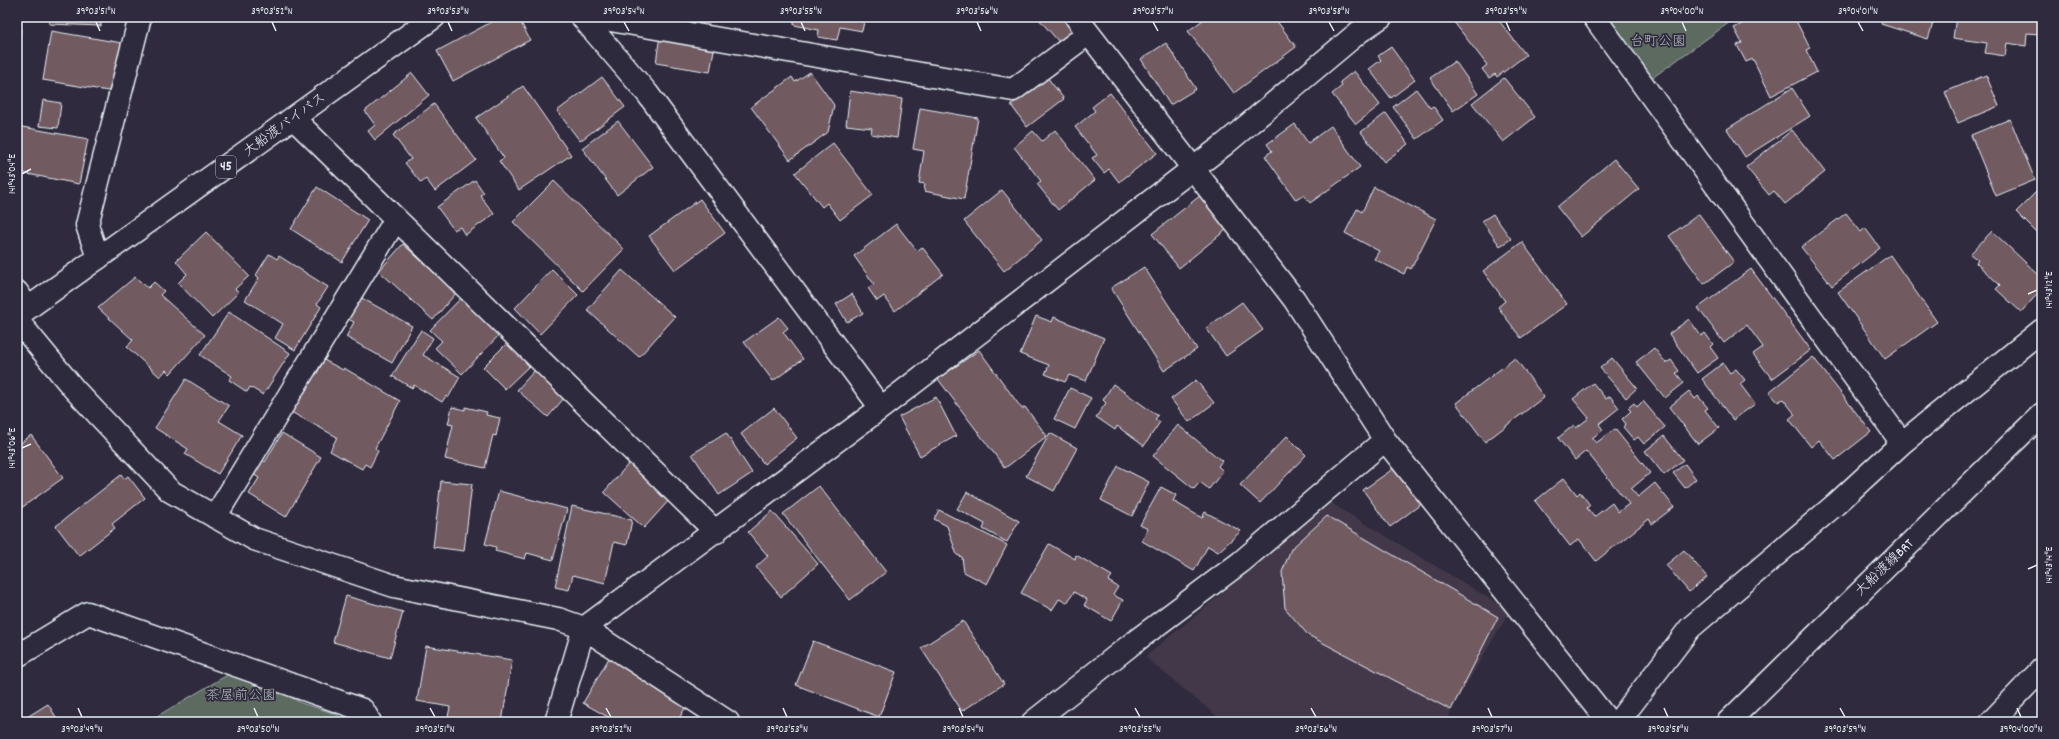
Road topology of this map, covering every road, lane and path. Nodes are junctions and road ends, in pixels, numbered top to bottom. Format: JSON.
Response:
{"nodes":[{"id":1,"x":140,"y":17,"type":"edge"},
{"id":2,"x":434,"y":17,"type":"edge"},
{"id":3,"x":582,"y":17,"type":"edge"},
{"id":4,"x":594,"y":17,"type":"edge"},
{"id":5,"x":1381,"y":17,"type":"edge"},
{"id":6,"x":1594,"y":17,"type":"edge"},
{"id":7,"x":1082,"y":26,"type":"edge"},
{"id":8,"x":294,"y":119,"type":"junction"},
{"id":9,"x":1192,"y":170,"type":"junction"},
{"id":10,"x":396,"y":219,"type":"junction"},
{"id":11,"x":98,"y":258,"type":"junction"},
{"id":12,"x":20,"y":309,"type":"edge"},
{"id":13,"x":2042,"y":330,"type":"edge"},
{"id":14,"x":881,"y":408,"type":"junction"},
{"id":15,"x":2042,"y":414,"type":"edge"},
{"id":16,"x":1385,"y":440,"type":"junction"},
{"id":17,"x":1902,"y":443,"type":"junction"},
{"id":18,"x":215,"y":517,"type":"junction"},
{"id":19,"x":716,"y":532,"type":"junction"},
{"id":20,"x":584,"y":628,"type":"junction"},
{"id":21,"x":17,"y":656,"type":"edge"},
{"id":22,"x":2042,"y":669,"type":"edge"},
{"id":23,"x":370,"y":722,"type":"edge"},
{"id":24,"x":556,"y":722,"type":"edge"},
{"id":25,"x":728,"y":722,"type":"edge"},
{"id":26,"x":1033,"y":722,"type":"edge"},
{"id":27,"x":1609,"y":722,"type":"edge"},
{"id":28,"x":1618,"y":722,"type":"edge"},
{"id":29,"x":1728,"y":722,"type":"edge"},
{"id":30,"x":1991,"y":722,"type":"edge"}],
"edges":[{"from":1,"to":11,"type":"main road"},
{"from":2,"to":8,"type":"main road","name":"大船渡バイパス","number":"45"},
{"from":3,"to":14,"type":"main road"},
{"from":4,"to":7,"type":"main road"},
{"from":5,"to":9,"type":"main road"},
{"from":6,"to":17,"type":"main road"},
{"from":7,"to":9,"type":"main road"},
{"from":8,"to":10,"type":"main road"},
{"from":8,"to":11,"type":"main road","name":"大船渡バイパス","number":"45"},
{"from":9,"to":14,"type":"main road"},
{"from":9,"to":16,"type":"main road"},
{"from":10,"to":18,"type":"main road"},
{"from":10,"to":19,"type":"main road"},
{"from":11,"to":12,"type":"main road","name":"大船渡バイパス","number":"45"},
{"from":12,"to":18,"type":"main road"},
{"from":13,"to":17,"type":"main road"},
{"from":14,"to":19,"type":"main road"},
{"from":15,"to":29,"type":"main road","name":"大船渡線BRT"},
{"from":16,"to":26,"type":"main road"},
{"from":16,"to":27,"type":"main road"},
{"from":17,"to":28,"type":"main road"},
{"from":18,"to":20,"type":"main road"},
{"from":19,"to":20,"type":"main road"},
{"from":20,"to":24,"type":"main road"},
{"from":20,"to":25,"type":"main road"},
{"from":21,"to":23,"type":"main road"},
{"from":22,"to":30,"type":"main road"}]}
